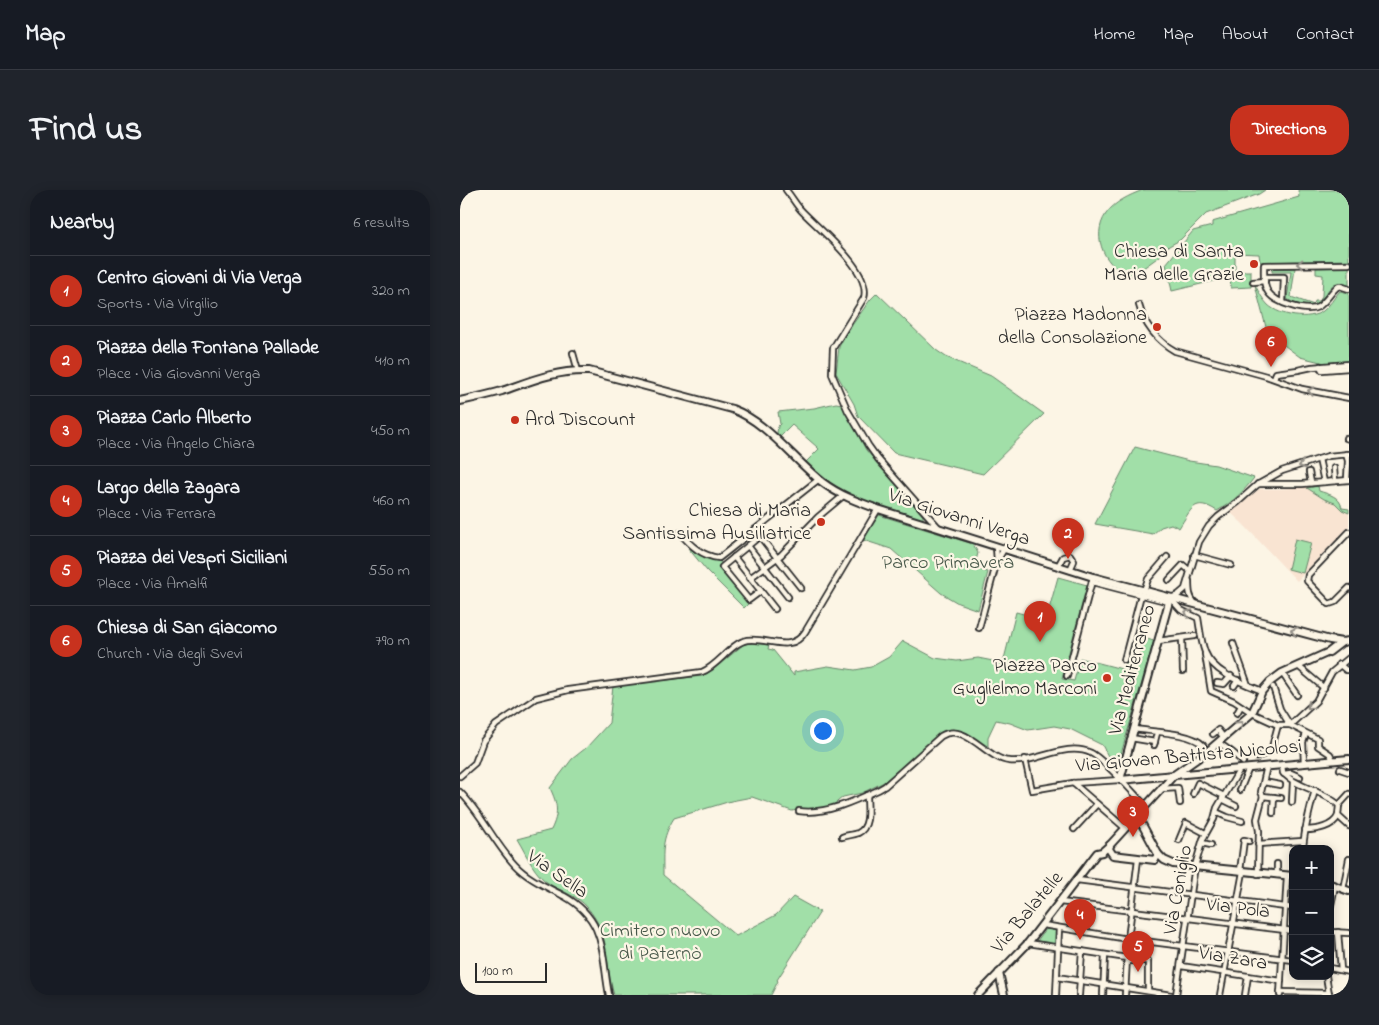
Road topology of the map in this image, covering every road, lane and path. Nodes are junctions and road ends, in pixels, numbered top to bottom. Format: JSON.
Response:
{"nodes":[{"id":1,"x":786,"y":190,"type":"edge"},
{"id":2,"x":1349,"y":264,"type":"edge"},
{"id":3,"x":1264,"y":279,"type":"junction"},
{"id":4,"x":1254,"y":282,"type":"dead end"},
{"id":5,"x":1349,"y":288,"type":"edge"},
{"id":6,"x":1283,"y":302,"type":"junction"},
{"id":7,"x":1139,"y":305,"type":"dead end"},
{"id":8,"x":574,"y":353,"type":"dead end"},
{"id":9,"x":1349,"y":364,"type":"edge"},
{"id":10,"x":1320,"y":366,"type":"junction"},
{"id":11,"x":1349,"y":368,"type":"edge"},
{"id":12,"x":578,"y":371,"type":"junction"},
{"id":13,"x":1274,"y":378,"type":"junction"},
{"id":14,"x":1349,"y":398,"type":"edge"},
{"id":15,"x":460,"y":400,"type":"edge"},
{"id":16,"x":1348,"y":454,"type":"edge"},
{"id":17,"x":1320,"y":459,"type":"junction"},
{"id":18,"x":1334,"y":468,"type":"dead end"},
{"id":19,"x":1309,"y":472,"type":"dead end"},
{"id":20,"x":1276,"y":474,"type":"junction"},
{"id":21,"x":819,"y":479,"type":"junction"},
{"id":22,"x":1348,"y":480,"type":"edge"},
{"id":23,"x":1335,"y":481,"type":"junction"},
{"id":24,"x":1324,"y":482,"type":"junction"},
{"id":25,"x":1311,"y":483,"type":"junction"},
{"id":26,"x":1257,"y":484,"type":"junction"},
{"id":27,"x":1277,"y":484,"type":"junction"},
{"id":28,"x":843,"y":496,"type":"junction"},
{"id":29,"x":878,"y":509,"type":"junction"},
{"id":30,"x":940,"y":529,"type":"junction"},
{"id":31,"x":755,"y":530,"type":"junction"},
{"id":32,"x":1349,"y":532,"type":"edge"},
{"id":33,"x":680,"y":533,"type":"dead end"},
{"id":34,"x":760,"y":536,"type":"junction"},
{"id":35,"x":748,"y":546,"type":"junction"},
{"id":36,"x":996,"y":546,"type":"junction"},
{"id":37,"x":1004,"y":549,"type":"junction"},
{"id":38,"x":1194,"y":555,"type":"junction"},
{"id":39,"x":734,"y":557,"type":"junction"},
{"id":40,"x":1167,"y":557,"type":"dead end"},
{"id":41,"x":777,"y":558,"type":"junction"},
{"id":42,"x":997,"y":561,"type":"junction"},
{"id":43,"x":1231,"y":565,"type":"dead end"},
{"id":44,"x":1058,"y":566,"type":"junction"},
{"id":45,"x":764,"y":567,"type":"junction"},
{"id":46,"x":1070,"y":570,"type":"junction"},
{"id":47,"x":1190,"y":571,"type":"junction"},
{"id":48,"x":750,"y":578,"type":"junction"},
{"id":49,"x":1189,"y":578,"type":"junction"},
{"id":50,"x":1093,"y":580,"type":"junction"},
{"id":51,"x":1169,"y":580,"type":"dead end"},
{"id":52,"x":801,"y":588,"type":"dead end"},
{"id":53,"x":1349,"y":588,"type":"edge"},
{"id":54,"x":761,"y":591,"type":"junction"},
{"id":55,"x":1143,"y":593,"type":"junction"},
{"id":56,"x":788,"y":597,"type":"dead end"},
{"id":57,"x":1169,"y":600,"type":"junction"},
{"id":58,"x":1198,"y":605,"type":"junction"},
{"id":59,"x":775,"y":609,"type":"dead end"},
{"id":60,"x":980,"y":628,"type":"dead end"},
{"id":61,"x":1195,"y":636,"type":"dead end"},
{"id":62,"x":1182,"y":638,"type":"junction"},
{"id":63,"x":1330,"y":640,"type":"junction"},
{"id":64,"x":1158,"y":641,"type":"junction"},
{"id":65,"x":1342,"y":642,"type":"junction"},
{"id":66,"x":1349,"y":642,"type":"edge"},
{"id":67,"x":1233,"y":643,"type":"dead end"},
{"id":68,"x":1332,"y":650,"type":"junction"},
{"id":69,"x":1204,"y":652,"type":"junction"},
{"id":70,"x":1349,"y":658,"type":"edge"},
{"id":71,"x":1124,"y":660,"type":"dead end"},
{"id":72,"x":1339,"y":664,"type":"junction"},
{"id":73,"x":1298,"y":666,"type":"junction"},
{"id":74,"x":1218,"y":668,"type":"junction"},
{"id":75,"x":1349,"y":670,"type":"edge"},
{"id":76,"x":1183,"y":671,"type":"dead end"},
{"id":77,"x":1214,"y":673,"type":"dead end"},
{"id":78,"x":1282,"y":674,"type":"junction"},
{"id":79,"x":1067,"y":676,"type":"dead end"},
{"id":80,"x":1231,"y":676,"type":"junction"},
{"id":81,"x":1238,"y":680,"type":"junction"},
{"id":82,"x":1217,"y":683,"type":"dead end"},
{"id":83,"x":1248,"y":685,"type":"junction"},
{"id":84,"x":1234,"y":686,"type":"dead end"},
{"id":85,"x":1273,"y":687,"type":"dead end"},
{"id":86,"x":1324,"y":688,"type":"junction"},
{"id":87,"x":1262,"y":690,"type":"junction"},
{"id":88,"x":1297,"y":695,"type":"dead end"},
{"id":89,"x":1241,"y":706,"type":"junction"},
{"id":90,"x":1237,"y":713,"type":"dead end"},
{"id":91,"x":1252,"y":713,"type":"junction"},
{"id":92,"x":1278,"y":725,"type":"junction"},
{"id":93,"x":1290,"y":725,"type":"junction"},
{"id":94,"x":1134,"y":729,"type":"junction"},
{"id":95,"x":1157,"y":733,"type":"junction"},
{"id":96,"x":1213,"y":734,"type":"dead end"},
{"id":97,"x":1306,"y":734,"type":"junction"},
{"id":98,"x":1131,"y":738,"type":"junction"},
{"id":99,"x":1221,"y":740,"type":"junction"},
{"id":100,"x":1203,"y":746,"type":"dead end"},
{"id":101,"x":1257,"y":757,"type":"dead end"},
{"id":102,"x":1349,"y":758,"type":"edge"},
{"id":103,"x":1024,"y":759,"type":"junction"},
{"id":104,"x":1333,"y":760,"type":"junction"},
{"id":105,"x":1304,"y":763,"type":"junction"},
{"id":106,"x":1282,"y":765,"type":"junction"},
{"id":107,"x":1242,"y":766,"type":"junction"},
{"id":108,"x":1267,"y":766,"type":"junction"},
{"id":109,"x":1248,"y":768,"type":"junction"},
{"id":110,"x":1340,"y":769,"type":"dead end"},
{"id":111,"x":1349,"y":772,"type":"edge"},
{"id":112,"x":1284,"y":774,"type":"junction"},
{"id":113,"x":1174,"y":775,"type":"junction"},
{"id":114,"x":460,"y":776,"type":"edge"},
{"id":115,"x":1300,"y":777,"type":"dead end"},
{"id":116,"x":1120,"y":780,"type":"junction"},
{"id":117,"x":1264,"y":782,"type":"junction"},
{"id":118,"x":1294,"y":782,"type":"junction"},
{"id":119,"x":1073,"y":784,"type":"junction"},
{"id":120,"x":1280,"y":786,"type":"dead end"},
{"id":121,"x":1161,"y":789,"type":"junction"},
{"id":122,"x":1240,"y":790,"type":"dead end"},
{"id":123,"x":1316,"y":790,"type":"junction"},
{"id":124,"x":460,"y":792,"type":"edge"},
{"id":125,"x":1193,"y":794,"type":"dead end"},
{"id":126,"x":1349,"y":794,"type":"edge"},
{"id":127,"x":867,"y":795,"type":"junction"},
{"id":128,"x":1263,"y":796,"type":"junction"},
{"id":129,"x":1223,"y":797,"type":"junction"},
{"id":130,"x":1274,"y":797,"type":"junction"},
{"id":131,"x":1281,"y":798,"type":"dead end"},
{"id":132,"x":1292,"y":802,"type":"dead end"},
{"id":133,"x":1180,"y":803,"type":"dead end"},
{"id":134,"x":1097,"y":804,"type":"junction"},
{"id":135,"x":1339,"y":805,"type":"junction"},
{"id":136,"x":1236,"y":806,"type":"dead end"},
{"id":137,"x":800,"y":811,"type":"dead end"},
{"id":138,"x":1142,"y":811,"type":"junction"},
{"id":139,"x":1216,"y":812,"type":"junction"},
{"id":140,"x":1273,"y":812,"type":"dead end"},
{"id":141,"x":1338,"y":816,"type":"junction"},
{"id":142,"x":1242,"y":821,"type":"dead end"},
{"id":143,"x":1349,"y":826,"type":"edge"},
{"id":144,"x":1124,"y":827,"type":"junction"},
{"id":145,"x":1074,"y":829,"type":"dead end"},
{"id":146,"x":1305,"y":830,"type":"junction"},
{"id":147,"x":1205,"y":833,"type":"junction"},
{"id":148,"x":842,"y":837,"type":"dead end"},
{"id":149,"x":1179,"y":840,"type":"dead end"},
{"id":150,"x":1249,"y":841,"type":"dead end"},
{"id":151,"x":1303,"y":841,"type":"junction"},
{"id":152,"x":1202,"y":843,"type":"junction"},
{"id":153,"x":1258,"y":844,"type":"junction"},
{"id":154,"x":1110,"y":845,"type":"junction"},
{"id":155,"x":1211,"y":845,"type":"dead end"},
{"id":156,"x":1303,"y":845,"type":"edge"},
{"id":157,"x":1102,"y":852,"type":"junction"},
{"id":158,"x":1158,"y":854,"type":"junction"},
{"id":159,"x":1113,"y":855,"type":"junction"},
{"id":160,"x":1349,"y":859,"type":"edge"},
{"id":161,"x":1138,"y":860,"type":"junction"},
{"id":162,"x":1277,"y":864,"type":"dead end"},
{"id":163,"x":1195,"y":866,"type":"junction"},
{"id":164,"x":1242,"y":872,"type":"junction"},
{"id":165,"x":1258,"y":874,"type":"junction"},
{"id":166,"x":1289,"y":874,"type":"edge"},
{"id":167,"x":1277,"y":875,"type":"junction"},
{"id":168,"x":1077,"y":880,"type":"junction"},
{"id":169,"x":1289,"y":881,"type":"edge"},
{"id":170,"x":1334,"y":885,"type":"edge"},
{"id":171,"x":1135,"y":887,"type":"junction"},
{"id":172,"x":1346,"y":890,"type":"edge"},
{"id":173,"x":1191,"y":895,"type":"junction"},
{"id":174,"x":1238,"y":900,"type":"junction"},
{"id":175,"x":1060,"y":902,"type":"junction"},
{"id":176,"x":1285,"y":907,"type":"junction"},
{"id":177,"x":1289,"y":908,"type":"edge"},
{"id":178,"x":1132,"y":911,"type":"junction"},
{"id":179,"x":1188,"y":918,"type":"junction"},
{"id":180,"x":1233,"y":923,"type":"junction"},
{"id":181,"x":1043,"y":925,"type":"junction"},
{"id":182,"x":1060,"y":928,"type":"junction"},
{"id":183,"x":1284,"y":930,"type":"junction"},
{"id":184,"x":1289,"y":931,"type":"edge"},
{"id":185,"x":1334,"y":932,"type":"edge"},
{"id":186,"x":1338,"y":932,"type":"junction"},
{"id":187,"x":1349,"y":933,"type":"edge"},
{"id":188,"x":1129,"y":938,"type":"junction"},
{"id":189,"x":1028,"y":943,"type":"junction"},
{"id":190,"x":1184,"y":946,"type":"junction"},
{"id":191,"x":1058,"y":949,"type":"junction"},
{"id":192,"x":1228,"y":952,"type":"junction"},
{"id":193,"x":1082,"y":953,"type":"junction"},
{"id":194,"x":1105,"y":956,"type":"junction"},
{"id":195,"x":1282,"y":959,"type":"junction"},
{"id":196,"x":1127,"y":960,"type":"junction"},
{"id":197,"x":1289,"y":960,"type":"edge"},
{"id":198,"x":1181,"y":966,"type":"junction"},
{"id":199,"x":1334,"y":969,"type":"edge"},
{"id":200,"x":1341,"y":970,"type":"junction"},
{"id":201,"x":1223,"y":972,"type":"junction"},
{"id":202,"x":1349,"y":972,"type":"edge"},
{"id":203,"x":999,"y":973,"type":"junction"},
{"id":204,"x":1248,"y":976,"type":"junction"},
{"id":205,"x":1057,"y":977,"type":"junction"},
{"id":206,"x":1327,"y":980,"type":"edge"},
{"id":207,"x":1080,"y":981,"type":"junction"},
{"id":208,"x":1281,"y":981,"type":"junction"},
{"id":209,"x":1104,"y":984,"type":"junction"},
{"id":210,"x":1125,"y":988,"type":"junction"},
{"id":211,"x":1148,"y":991,"type":"junction"},
{"id":212,"x":1280,"y":993,"type":"edge"},
{"id":213,"x":1329,"y":994,"type":"edge"},
{"id":214,"x":609,"y":995,"type":"edge"},
{"id":215,"x":978,"y":995,"type":"edge"},
{"id":216,"x":1004,"y":995,"type":"edge"},
{"id":217,"x":1056,"y":995,"type":"edge"},
{"id":218,"x":1079,"y":995,"type":"edge"},
{"id":219,"x":1103,"y":995,"type":"edge"},
{"id":220,"x":1125,"y":995,"type":"edge"},
{"id":221,"x":1171,"y":995,"type":"edge"},
{"id":222,"x":1176,"y":995,"type":"edge"},
{"id":223,"x":1220,"y":995,"type":"edge"},
{"id":224,"x":1245,"y":995,"type":"edge"}],
"edges":[{"from":1,"to":30,"type":"street"},
{"from":2,"to":3,"type":"street","one_way":true},
{"from":3,"to":4,"type":"street"},
{"from":3,"to":6,"type":"street"},
{"from":3,"to":6,"type":"street"},
{"from":5,"to":6,"type":"street"},
{"from":7,"to":13,"type":"street"},
{"from":8,"to":12,"type":"street"},
{"from":9,"to":10,"type":"street"},
{"from":10,"to":11,"type":"street"},
{"from":10,"to":13,"type":"street"},
{"from":12,"to":15,"type":"street","name":"Via Giovanni Verga"},
{"from":12,"to":21,"type":"street","name":"Via Giovanni Verga"},
{"from":14,"to":13,"type":"street","one_way":true},
{"from":16,"to":17,"type":"street"},
{"from":16,"to":22,"type":"street"},
{"from":17,"to":20,"type":"street","one_way":true},
{"from":17,"to":24,"type":"street"},
{"from":18,"to":23,"type":"street"},
{"from":19,"to":25,"type":"street"},
{"from":20,"to":26,"type":"street"},
{"from":20,"to":27,"type":"street"},
{"from":21,"to":28,"type":"street","name":"Via Giovanni Verga"},
{"from":21,"to":31,"type":"street"},
{"from":22,"to":23,"type":"street"},
{"from":23,"to":24,"type":"street"},
{"from":24,"to":25,"type":"street"},
{"from":25,"to":27,"type":"street"},
{"from":26,"to":27,"type":"street"},
{"from":26,"to":38,"type":"street"},
{"from":28,"to":29,"type":"street","name":"Via Giovanni Verga"},
{"from":28,"to":41,"type":"street"},
{"from":29,"to":30,"type":"street","name":"Via Giovanni Verga"},
{"from":29,"to":114,"type":"street"},
{"from":30,"to":36,"type":"street","name":"Via Giovanni Verga"},
{"from":31,"to":33,"type":"street"},
{"from":31,"to":34,"type":"street"},
{"from":32,"to":53,"type":"street"},
{"from":34,"to":35,"type":"street"},
{"from":34,"to":41,"type":"street"},
{"from":35,"to":39,"type":"street"},
{"from":35,"to":45,"type":"street"},
{"from":36,"to":37,"type":"street","name":"Via Giovanni Verga"},
{"from":36,"to":42,"type":"street"},
{"from":37,"to":42,"type":"street"},
{"from":37,"to":44,"type":"street","name":"Via Giovanni Verga"},
{"from":38,"to":43,"type":"street"},
{"from":38,"to":47,"type":"street"},
{"from":39,"to":48,"type":"street"},
{"from":39,"to":54,"type":"street"},
{"from":40,"to":55,"type":"street"},
{"from":41,"to":45,"type":"street"},
{"from":41,"to":52,"type":"street"},
{"from":42,"to":60,"type":"street"},
{"from":44,"to":46,"type":"street","name":"Via Giovanni Verga"},
{"from":44,"to":46,"type":"street"},
{"from":45,"to":48,"type":"street"},
{"from":45,"to":56,"type":"street"},
{"from":46,"to":50,"type":"street","name":"Via Giovanni Verga"},
{"from":47,"to":49,"type":"street"},
{"from":47,"to":51,"type":"street"},
{"from":48,"to":54,"type":"street"},
{"from":49,"to":57,"type":"street"},
{"from":49,"to":58,"type":"street"},
{"from":50,"to":55,"type":"street","name":"Via Giovanni Verga"},
{"from":50,"to":79,"type":"street"},
{"from":54,"to":59,"type":"street"},
{"from":55,"to":57,"type":"street","name":"Via Giovanni Verga"},
{"from":55,"to":71,"type":"street"},
{"from":57,"to":58,"type":"street","name":"Via Giovanni Verga"},
{"from":57,"to":64,"type":"street","name":"Via Mediterraneo"},
{"from":69,"to":57,"type":"street","one_way":true},
{"from":63,"to":58,"type":"street","name":"Via Giovanni Verga","one_way":true},
{"from":61,"to":62,"type":"street"},
{"from":62,"to":64,"type":"street"},
{"from":62,"to":76,"type":"street"},
{"from":63,"to":65,"type":"street","name":"Via Giovanni Verga"},
{"from":63,"to":68,"type":"street"},
{"from":64,"to":94,"type":"street","name":"Via Mediterraneo"},
{"from":65,"to":66,"type":"street","name":"Via Giovanni Verga"},
{"from":65,"to":68,"type":"street"},
{"from":67,"to":83,"type":"street"},
{"from":68,"to":73,"type":"street"},
{"from":69,"to":74,"type":"street"},
{"from":69,"to":89,"type":"street"},
{"from":70,"to":72,"type":"street"},
{"from":72,"to":75,"type":"street"},
{"from":72,"to":86,"type":"street"},
{"from":73,"to":78,"type":"street"},
{"from":73,"to":86,"type":"street"},
{"from":74,"to":77,"type":"street"},
{"from":74,"to":80,"type":"street"},
{"from":78,"to":87,"type":"street"},
{"from":78,"to":88,"type":"street"},
{"from":80,"to":81,"type":"street"},
{"from":80,"to":82,"type":"street"},
{"from":81,"to":83,"type":"street"},
{"from":81,"to":84,"type":"street"},
{"from":83,"to":87,"type":"street"},
{"from":85,"to":93,"type":"street"},
{"from":86,"to":93,"type":"street","one_way":true},
{"from":87,"to":91,"type":"street"},
{"from":89,"to":90,"type":"street"},
{"from":89,"to":91,"type":"street"},
{"from":91,"to":92,"type":"street"},
{"from":99,"to":91,"type":"street","name":"Via Balatelle","one_way":true},
{"from":92,"to":93,"type":"street"},
{"from":92,"to":101,"type":"street"},
{"from":93,"to":97,"type":"street"},
{"from":94,"to":95,"type":"street"},
{"from":94,"to":98,"type":"street","name":"Via Mediterraneo"},
{"from":95,"to":98,"type":"street"},
{"from":95,"to":100,"type":"street"},
{"from":96,"to":99,"type":"street"},
{"from":97,"to":104,"type":"street"},
{"from":97,"to":105,"type":"street"},
{"from":98,"to":116,"type":"street","name":"Via Mediterraneo"},
{"from":99,"to":107,"type":"street"},
{"from":99,"to":113,"type":"street","name":"Via Balatelle"},
{"from":102,"to":104,"type":"street","name":"Via Giovan Battista Nicolosi"},
{"from":103,"to":116,"type":"street"},
{"from":103,"to":119,"type":"street","name":"Via Giovan Battista Nicolosi"},
{"from":103,"to":127,"type":"street"},
{"from":104,"to":105,"type":"street","name":"Via Giovan Battista Nicolosi"},
{"from":105,"to":106,"type":"street","name":"Via Giovan Battista Nicolosi"},
{"from":106,"to":108,"type":"street","name":"Via Giovan Battista Nicolosi"},
{"from":106,"to":112,"type":"street"},
{"from":107,"to":109,"type":"street","name":"Via Giovan Battista Nicolosi"},
{"from":107,"to":113,"type":"street","name":"Via Giovan Battista Nicolosi"},
{"from":107,"to":129,"type":"street","name":"Via Coniglio"},
{"from":108,"to":109,"type":"street","name":"Via Giovan Battista Nicolosi"},
{"from":108,"to":117,"type":"street"},
{"from":109,"to":122,"type":"street"},
{"from":110,"to":111,"type":"street"},
{"from":112,"to":115,"type":"street"},
{"from":112,"to":118,"type":"street"},
{"from":113,"to":116,"type":"street","name":"Via Giovan Battista Nicolosi"},
{"from":113,"to":121,"type":"street","name":"Via Balatelle"},
{"from":116,"to":119,"type":"street","name":"Via Giovan Battista Nicolosi"},
{"from":116,"to":138,"type":"street"},
{"from":117,"to":120,"type":"street"},
{"from":117,"to":128,"type":"street"},
{"from":118,"to":123,"type":"street"},
{"from":118,"to":132,"type":"street"},
{"from":119,"to":134,"type":"street"},
{"from":121,"to":133,"type":"street"},
{"from":121,"to":138,"type":"street","name":"Via Balatelle"},
{"from":123,"to":135,"type":"street"},
{"from":123,"to":146,"type":"street"},
{"from":124,"to":214,"type":"street","name":"Via Sella"},
{"from":125,"to":129,"type":"street"},
{"from":126,"to":135,"type":"street"},
{"from":127,"to":137,"type":"street"},
{"from":127,"to":148,"type":"street"},
{"from":128,"to":130,"type":"street"},
{"from":128,"to":153,"type":"street"},
{"from":129,"to":136,"type":"street"},
{"from":129,"to":139,"type":"street","name":"Via Coniglio"},
{"from":130,"to":131,"type":"street"},
{"from":130,"to":140,"type":"street"},
{"from":134,"to":144,"type":"street"},
{"from":134,"to":145,"type":"street"},
{"from":135,"to":141,"type":"street"},
{"from":138,"to":144,"type":"street","name":"Via Balatelle"},
{"from":138,"to":158,"type":"street"},
{"from":139,"to":142,"type":"street"},
{"from":139,"to":147,"type":"street","name":"Via Coniglio"},
{"from":141,"to":143,"type":"street"},
{"from":141,"to":146,"type":"street"},
{"from":144,"to":154,"type":"street","name":"Via Balatelle"},
{"from":146,"to":151,"type":"street"},
{"from":147,"to":149,"type":"street"},
{"from":147,"to":152,"type":"street","name":"Via Coniglio"},
{"from":150,"to":164,"type":"street"},
{"from":151,"to":153,"type":"street"},
{"from":151,"to":156,"type":"street"},
{"from":152,"to":155,"type":"street"},
{"from":152,"to":163,"type":"street","name":"Via Coniglio"},
{"from":153,"to":165,"type":"street"},
{"from":154,"to":157,"type":"street","name":"Via Balatelle"},
{"from":154,"to":159,"type":"street"},
{"from":157,"to":159,"type":"street"},
{"from":157,"to":168,"type":"street","name":"Via Balatelle"},
{"from":158,"to":161,"type":"street"},
{"from":158,"to":163,"type":"street"},
{"from":159,"to":161,"type":"street"},
{"from":160,"to":172,"type":"street"},
{"from":161,"to":171,"type":"street"},
{"from":162,"to":167,"type":"street"},
{"from":163,"to":164,"type":"street"},
{"from":163,"to":173,"type":"street","name":"Via Coniglio"},
{"from":164,"to":165,"type":"street"},
{"from":164,"to":174,"type":"street"},
{"from":165,"to":167,"type":"street"},
{"from":166,"to":167,"type":"street"},
{"from":168,"to":171,"type":"street"},
{"from":168,"to":175,"type":"street","name":"Via Balatelle"},
{"from":169,"to":176,"type":"street"},
{"from":170,"to":172,"type":"street"},
{"from":171,"to":173,"type":"street"},
{"from":171,"to":178,"type":"street"},
{"from":173,"to":174,"type":"street"},
{"from":173,"to":179,"type":"street","name":"Via Coniglio"},
{"from":174,"to":176,"type":"street"},
{"from":174,"to":180,"type":"street"},
{"from":175,"to":178,"type":"street","name":"Via Pola"},
{"from":175,"to":181,"type":"street","name":"Via Balatelle"},
{"from":176,"to":177,"type":"street"},
{"from":176,"to":183,"type":"street"},
{"from":178,"to":179,"type":"street","name":"Via Pola"},
{"from":178,"to":188,"type":"street"},
{"from":179,"to":180,"type":"street","name":"Via Pola"},
{"from":179,"to":190,"type":"street","name":"Via Coniglio"},
{"from":180,"to":183,"type":"street","name":"Via Pola"},
{"from":180,"to":192,"type":"street"},
{"from":181,"to":182,"type":"street"},
{"from":181,"to":189,"type":"street","name":"Via Balatelle"},
{"from":182,"to":188,"type":"street"},
{"from":182,"to":191,"type":"street"},
{"from":183,"to":184,"type":"street","name":"Via Pola"},
{"from":183,"to":195,"type":"street"},
{"from":185,"to":186,"type":"street"},
{"from":186,"to":187,"type":"street"},
{"from":186,"to":200,"type":"street"},
{"from":188,"to":190,"type":"street"},
{"from":188,"to":196,"type":"street"},
{"from":189,"to":191,"type":"street"},
{"from":189,"to":203,"type":"street","name":"Via Balatelle"},
{"from":190,"to":192,"type":"street"},
{"from":190,"to":198,"type":"street","name":"Via Coniglio"},
{"from":191,"to":193,"type":"street"},
{"from":191,"to":205,"type":"street"},
{"from":192,"to":195,"type":"street"},
{"from":192,"to":201,"type":"street"},
{"from":193,"to":194,"type":"street"},
{"from":193,"to":207,"type":"street"},
{"from":194,"to":196,"type":"street"},
{"from":194,"to":209,"type":"street"},
{"from":195,"to":197,"type":"street"},
{"from":195,"to":208,"type":"street"},
{"from":196,"to":210,"type":"street"},
{"from":196,"to":211,"type":"street"},
{"from":198,"to":201,"type":"street","name":"Via Zara"},
{"from":198,"to":222,"type":"street","name":"Via Coniglio"},
{"from":199,"to":200,"type":"street"},
{"from":200,"to":202,"type":"street"},
{"from":201,"to":204,"type":"street","name":"Via Zara"},
{"from":201,"to":223,"type":"street"},
{"from":203,"to":215,"type":"street","name":"Via Balatelle"},
{"from":203,"to":216,"type":"street"},
{"from":204,"to":208,"type":"street","name":"Via Zara"},
{"from":204,"to":224,"type":"street"},
{"from":205,"to":207,"type":"street"},
{"from":205,"to":217,"type":"street"},
{"from":206,"to":213,"type":"street"},
{"from":207,"to":209,"type":"street"},
{"from":207,"to":218,"type":"street"},
{"from":208,"to":212,"type":"street"},
{"from":209,"to":210,"type":"street"},
{"from":209,"to":219,"type":"street"},
{"from":210,"to":211,"type":"street"},
{"from":210,"to":220,"type":"street"},
{"from":211,"to":221,"type":"street"},
{"from":212,"to":213,"type":"street"}]}
